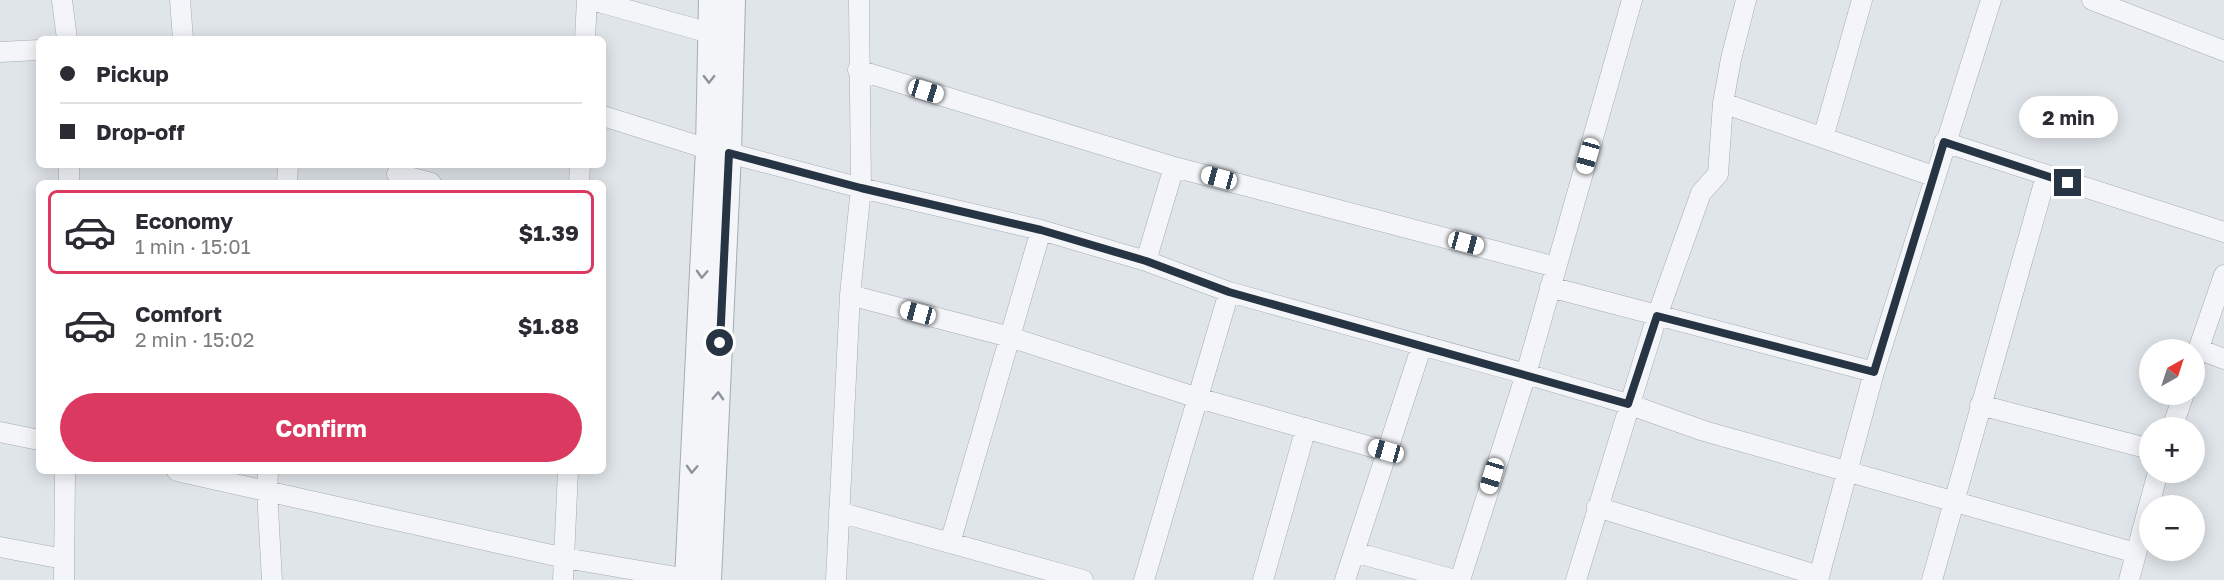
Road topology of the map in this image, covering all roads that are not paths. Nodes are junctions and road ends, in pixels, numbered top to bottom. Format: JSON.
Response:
{"nodes":[{"id":1,"x":62,"y":0,"type":"edge"},
{"id":2,"x":180,"y":0,"type":"edge"},
{"id":3,"x":586,"y":0,"type":"edge"},
{"id":4,"x":592,"y":0,"type":"edge"},
{"id":5,"x":711,"y":0,"type":"edge"},
{"id":6,"x":733,"y":0,"type":"edge"},
{"id":7,"x":860,"y":0,"type":"edge"},
{"id":8,"x":1632,"y":0,"type":"edge"},
{"id":9,"x":1746,"y":0,"type":"edge"},
{"id":10,"x":1862,"y":0,"type":"edge"},
{"id":11,"x":1990,"y":0,"type":"edge"},
{"id":12,"x":2092,"y":0,"type":"edge"},
{"id":13,"x":2117,"y":4,"type":"edge"},
{"id":14,"x":710,"y":33,"type":"junction"},
{"id":15,"x":67,"y":36,"type":"edge"},
{"id":16,"x":183,"y":36,"type":"edge"},
{"id":17,"x":585,"y":36,"type":"edge"},
{"id":18,"x":36,"y":50,"type":"edge"},
{"id":19,"x":2224,"y":51,"type":"edge"},
{"id":20,"x":0,"y":52,"type":"edge"},
{"id":21,"x":858,"y":70,"type":"junction"},
{"id":22,"x":1723,"y":103,"type":"junction"},
{"id":23,"x":606,"y":117,"type":"edge"},
{"id":24,"x":1823,"y":138,"type":"junction"},
{"id":25,"x":1944,"y":142,"type":"junction"},
{"id":26,"x":719,"y":151,"type":"junction"},
{"id":27,"x":1174,"y":167,"type":"junction"},
{"id":28,"x":397,"y":174,"type":"edge"},
{"id":29,"x":1933,"y":176,"type":"junction"},
{"id":30,"x":2046,"y":176,"type":"junction"},
{"id":31,"x":420,"y":180,"type":"edge"},
{"id":32,"x":861,"y":188,"type":"junction"},
{"id":33,"x":1041,"y":230,"type":"junction"},
{"id":34,"x":2224,"y":232,"type":"edge"},
{"id":35,"x":1146,"y":261,"type":"junction"},
{"id":36,"x":1556,"y":267,"type":"junction"},
{"id":37,"x":2224,"y":275,"type":"edge"},
{"id":38,"x":1550,"y":286,"type":"junction"},
{"id":39,"x":1229,"y":292,"type":"junction"},
{"id":40,"x":850,"y":295,"type":"junction"},
{"id":41,"x":1657,"y":316,"type":"junction"},
{"id":42,"x":1010,"y":337,"type":"junction"},
{"id":43,"x":2203,"y":339,"type":"edge"},
{"id":44,"x":1422,"y":345,"type":"junction"},
{"id":45,"x":2205,"y":357,"type":"edge"},
{"id":46,"x":2224,"y":359,"type":"edge"},
{"id":47,"x":1874,"y":372,"type":"junction"},
{"id":48,"x":1526,"y":374,"type":"junction"},
{"id":49,"x":1198,"y":398,"type":"junction"},
{"id":50,"x":1628,"y":404,"type":"junction"},
{"id":51,"x":1980,"y":405,"type":"junction"},
{"id":52,"x":1306,"y":428,"type":"junction"},
{"id":53,"x":0,"y":432,"type":"edge"},
{"id":54,"x":36,"y":439,"type":"edge"},
{"id":55,"x":2139,"y":446,"type":"edge"},
{"id":56,"x":1386,"y":451,"type":"junction"},
{"id":57,"x":1845,"y":472,"type":"junction"},
{"id":58,"x":65,"y":474,"type":"edge"},
{"id":59,"x":204,"y":474,"type":"edge"},
{"id":60,"x":568,"y":474,"type":"edge"},
{"id":61,"x":267,"y":481,"type":"edge"},
{"id":62,"x":2155,"y":483,"type":"edge"},
{"id":63,"x":1952,"y":501,"type":"junction"},
{"id":64,"x":1597,"y":507,"type":"junction"},
{"id":65,"x":839,"y":512,"type":"junction"},
{"id":66,"x":950,"y":543,"type":"junction"},
{"id":67,"x":0,"y":547,"type":"edge"},
{"id":68,"x":1354,"y":552,"type":"junction"},
{"id":69,"x":2136,"y":553,"type":"junction"},
{"id":70,"x":565,"y":558,"type":"junction"},
{"id":71,"x":64,"y":559,"type":"junction"},
{"id":72,"x":1818,"y":578,"type":"edge"},
{"id":73,"x":694,"y":579,"type":"edge"},
{"id":74,"x":64,"y":580,"type":"edge"},
{"id":75,"x":272,"y":580,"type":"edge"},
{"id":76,"x":563,"y":580,"type":"edge"},
{"id":77,"x":836,"y":580,"type":"edge"},
{"id":78,"x":1083,"y":580,"type":"edge"},
{"id":79,"x":1144,"y":580,"type":"edge"},
{"id":80,"x":1263,"y":580,"type":"edge"},
{"id":81,"x":1345,"y":580,"type":"edge"},
{"id":82,"x":1455,"y":580,"type":"edge"},
{"id":83,"x":1460,"y":580,"type":"edge"},
{"id":84,"x":1576,"y":580,"type":"edge"},
{"id":85,"x":1932,"y":580,"type":"edge"},
{"id":86,"x":2129,"y":580,"type":"edge"}],
"edges":[{"from":1,"to":15,"type":"street"},
{"from":2,"to":16,"type":"street"},
{"from":3,"to":17,"type":"street"},
{"from":4,"to":14,"type":"street"},
{"from":5,"to":14,"type":"street"},
{"from":6,"to":26,"type":"street"},
{"from":7,"to":21,"type":"street"},
{"from":8,"to":36,"type":"street"},
{"from":9,"to":22,"type":"street"},
{"from":10,"to":24,"type":"street"},
{"from":11,"to":25,"type":"street"},
{"from":12,"to":13,"type":"street"},
{"from":13,"to":19,"type":"street"},
{"from":14,"to":26,"type":"street","one_way":true},
{"from":18,"to":20,"type":"street"},
{"from":21,"to":27,"type":"street"},
{"from":21,"to":32,"type":"street"},
{"from":22,"to":24,"type":"street"},
{"from":22,"to":41,"type":"street"},
{"from":23,"to":26,"type":"street"},
{"from":24,"to":29,"type":"street"},
{"from":25,"to":29,"type":"street"},
{"from":25,"to":30,"type":"street"},
{"from":26,"to":32,"type":"street"},
{"from":26,"to":73,"type":"street"},
{"from":27,"to":35,"type":"street"},
{"from":27,"to":36,"type":"street"},
{"from":28,"to":31,"type":"street"},
{"from":29,"to":47,"type":"street"},
{"from":30,"to":34,"type":"street"},
{"from":30,"to":51,"type":"street"},
{"from":32,"to":33,"type":"street"},
{"from":32,"to":40,"type":"street"},
{"from":33,"to":35,"type":"street"},
{"from":33,"to":42,"type":"street"},
{"from":35,"to":39,"type":"street"},
{"from":36,"to":38,"type":"street"},
{"from":37,"to":43,"type":"street"},
{"from":38,"to":41,"type":"street"},
{"from":38,"to":48,"type":"street"},
{"from":39,"to":44,"type":"street"},
{"from":39,"to":49,"type":"street"},
{"from":40,"to":42,"type":"street"},
{"from":40,"to":65,"type":"street"},
{"from":41,"to":47,"type":"street"},
{"from":41,"to":50,"type":"street"},
{"from":42,"to":49,"type":"street"},
{"from":42,"to":66,"type":"street"},
{"from":44,"to":48,"type":"street"},
{"from":44,"to":56,"type":"street"},
{"from":45,"to":46,"type":"street"},
{"from":47,"to":57,"type":"street"},
{"from":48,"to":50,"type":"street"},
{"from":48,"to":83,"type":"street"},
{"from":49,"to":52,"type":"street"},
{"from":49,"to":79,"type":"street"},
{"from":50,"to":57,"type":"street"},
{"from":50,"to":64,"type":"street"},
{"from":51,"to":55,"type":"street"},
{"from":51,"to":63,"type":"street"},
{"from":52,"to":56,"type":"street"},
{"from":52,"to":80,"type":"street"},
{"from":53,"to":54,"type":"street"},
{"from":56,"to":68,"type":"street"},
{"from":57,"to":63,"type":"street"},
{"from":57,"to":72,"type":"street"},
{"from":58,"to":71,"type":"street"},
{"from":59,"to":61,"type":"street"},
{"from":60,"to":70,"type":"street"},
{"from":61,"to":70,"type":"street"},
{"from":61,"to":75,"type":"street"},
{"from":62,"to":69,"type":"street"},
{"from":63,"to":69,"type":"street"},
{"from":63,"to":85,"type":"street"},
{"from":64,"to":72,"type":"street"},
{"from":64,"to":84,"type":"street"},
{"from":65,"to":66,"type":"street"},
{"from":65,"to":77,"type":"street"},
{"from":66,"to":78,"type":"street"},
{"from":67,"to":71,"type":"street"},
{"from":68,"to":81,"type":"street"},
{"from":68,"to":82,"type":"street"},
{"from":69,"to":86,"type":"street"},
{"from":70,"to":73,"type":"street"},
{"from":70,"to":76,"type":"street"},
{"from":71,"to":74,"type":"street"}]}
